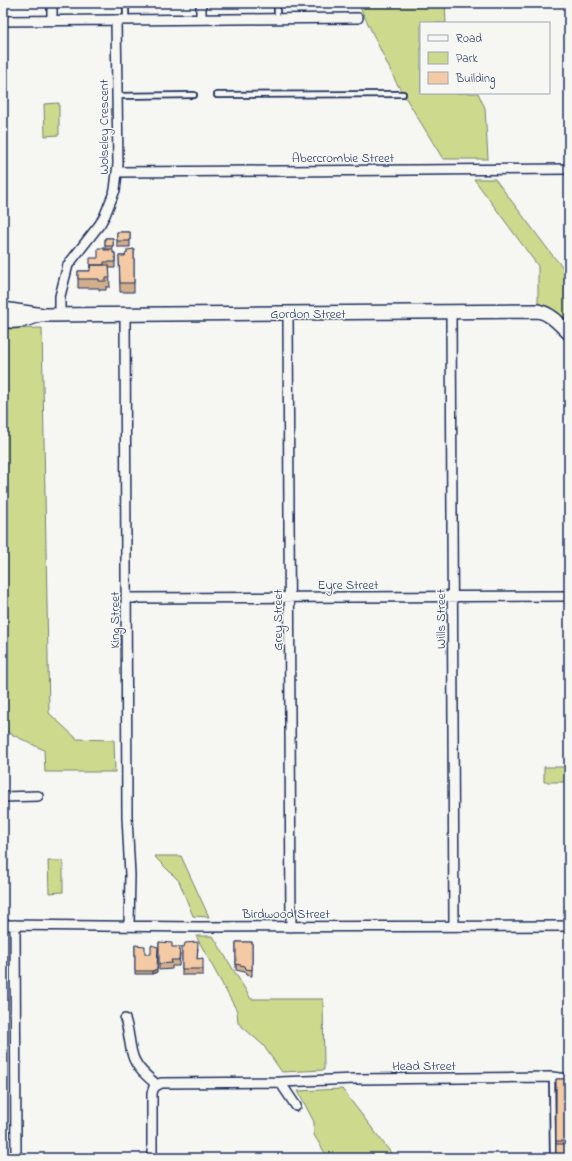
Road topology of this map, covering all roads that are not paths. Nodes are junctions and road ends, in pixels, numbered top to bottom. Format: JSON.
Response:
{"nodes":[{"id":1,"x":52,"y":3,"type":"edge"},
{"id":2,"x":126,"y":3,"type":"edge"},
{"id":3,"x":201,"y":3,"type":"edge"},
{"id":4,"x":277,"y":3,"type":"edge"},
{"id":5,"x":358,"y":18,"type":"dead end"},
{"id":6,"x":277,"y":19,"type":"junction"},
{"id":7,"x":116,"y":20,"type":"junction"},
{"id":8,"x":126,"y":20,"type":"junction"},
{"id":9,"x":201,"y":20,"type":"junction"},
{"id":10,"x":3,"y":21,"type":"edge"},
{"id":11,"x":52,"y":21,"type":"junction"},
{"id":12,"x":403,"y":94,"type":"dead end"},
{"id":13,"x":194,"y":95,"type":"dead end"},
{"id":14,"x":217,"y":95,"type":"dead end"},
{"id":15,"x":117,"y":96,"type":"junction"},
{"id":16,"x":569,"y":169,"type":"edge"},
{"id":17,"x":118,"y":172,"type":"junction"},
{"id":18,"x":3,"y":309,"type":"edge"},
{"id":19,"x":450,"y":312,"type":"junction"},
{"id":20,"x":288,"y":313,"type":"junction"},
{"id":21,"x":125,"y":314,"type":"junction"},
{"id":22,"x":43,"y":315,"type":"junction"},
{"id":23,"x":60,"y":315,"type":"junction"},
{"id":24,"x":3,"y":320,"type":"edge"},
{"id":25,"x":568,"y":333,"type":"edge"},
{"id":26,"x":453,"y":596,"type":"junction"},
{"id":27,"x":569,"y":596,"type":"edge"},
{"id":28,"x":290,"y":597,"type":"junction"},
{"id":29,"x":127,"y":598,"type":"junction"},
{"id":30,"x":38,"y":796,"type":"dead end"},
{"id":31,"x":3,"y":797,"type":"edge"},
{"id":32,"x":3,"y":925,"type":"edge"},
{"id":33,"x":15,"y":925,"type":"junction"},
{"id":34,"x":130,"y":926,"type":"junction"},
{"id":35,"x":454,"y":926,"type":"junction"},
{"id":36,"x":569,"y":926,"type":"edge"},
{"id":37,"x":291,"y":927,"type":"junction"},
{"id":38,"x":125,"y":1019,"type":"dead end"},
{"id":39,"x":552,"y":1077,"type":"junction"},
{"id":40,"x":569,"y":1079,"type":"edge"},
{"id":41,"x":280,"y":1082,"type":"junction"},
{"id":42,"x":157,"y":1085,"type":"junction"},
{"id":43,"x":296,"y":1106,"type":"dead end"},
{"id":44,"x":16,"y":1158,"type":"edge"},
{"id":45,"x":152,"y":1158,"type":"edge"},
{"id":46,"x":553,"y":1158,"type":"edge"}],
"edges":[{"from":1,"to":11,"type":"street"},
{"from":2,"to":8,"type":"lane"},
{"from":3,"to":9,"type":"street"},
{"from":4,"to":6,"type":"lane"},
{"from":5,"to":6,"type":"street"},
{"from":6,"to":9,"type":"street"},
{"from":7,"to":8,"type":"street"},
{"from":7,"to":11,"type":"street"},
{"from":7,"to":15,"type":"street","name":"Wolseley Crescent"},
{"from":8,"to":9,"type":"street"},
{"from":10,"to":11,"type":"street"},
{"from":12,"to":14,"type":"lane"},
{"from":13,"to":15,"type":"lane"},
{"from":15,"to":17,"type":"street","name":"Wolseley Crescent"},
{"from":16,"to":17,"type":"street","name":"Abercrombie Street"},
{"from":17,"to":23,"type":"street","name":"Wolseley Crescent"},
{"from":18,"to":22,"type":"street","name":"Gordon Street"},
{"from":19,"to":20,"type":"street","name":"Gordon Street"},
{"from":19,"to":25,"type":"street","name":"Gordon Street"},
{"from":19,"to":26,"type":"street","name":"Wills Street"},
{"from":20,"to":21,"type":"street","name":"Gordon Street"},
{"from":20,"to":28,"type":"street","name":"Grey Street"},
{"from":21,"to":23,"type":"street","name":"Gordon Street"},
{"from":21,"to":29,"type":"street","name":"King Street"},
{"from":22,"to":23,"type":"street","name":"Gordon Street"},
{"from":22,"to":24,"type":"street","name":"Gordon Street"},
{"from":26,"to":27,"type":"street","name":"Eyre Street"},
{"from":26,"to":28,"type":"street","name":"Eyre Street"},
{"from":26,"to":35,"type":"street","name":"Wills Street"},
{"from":28,"to":29,"type":"street","name":"Eyre Street"},
{"from":28,"to":37,"type":"street","name":"Grey Street"},
{"from":29,"to":34,"type":"street","name":"King Street"},
{"from":30,"to":31,"type":"street"},
{"from":32,"to":33,"type":"street","name":"Birdwood Street"},
{"from":33,"to":34,"type":"street","name":"Birdwood Street"},
{"from":33,"to":44,"type":"street"},
{"from":34,"to":37,"type":"street","name":"Birdwood Street"},
{"from":35,"to":36,"type":"street","name":"Birdwood Street"},
{"from":35,"to":37,"type":"street","name":"Birdwood Street"},
{"from":38,"to":42,"type":"street"},
{"from":39,"to":40,"type":"street","name":"Head Street"},
{"from":39,"to":41,"type":"street","name":"Head Street"},
{"from":39,"to":46,"type":"lane"},
{"from":41,"to":42,"type":"street","name":"Head Street"},
{"from":41,"to":43,"type":"street"},
{"from":42,"to":45,"type":"street"}]}
